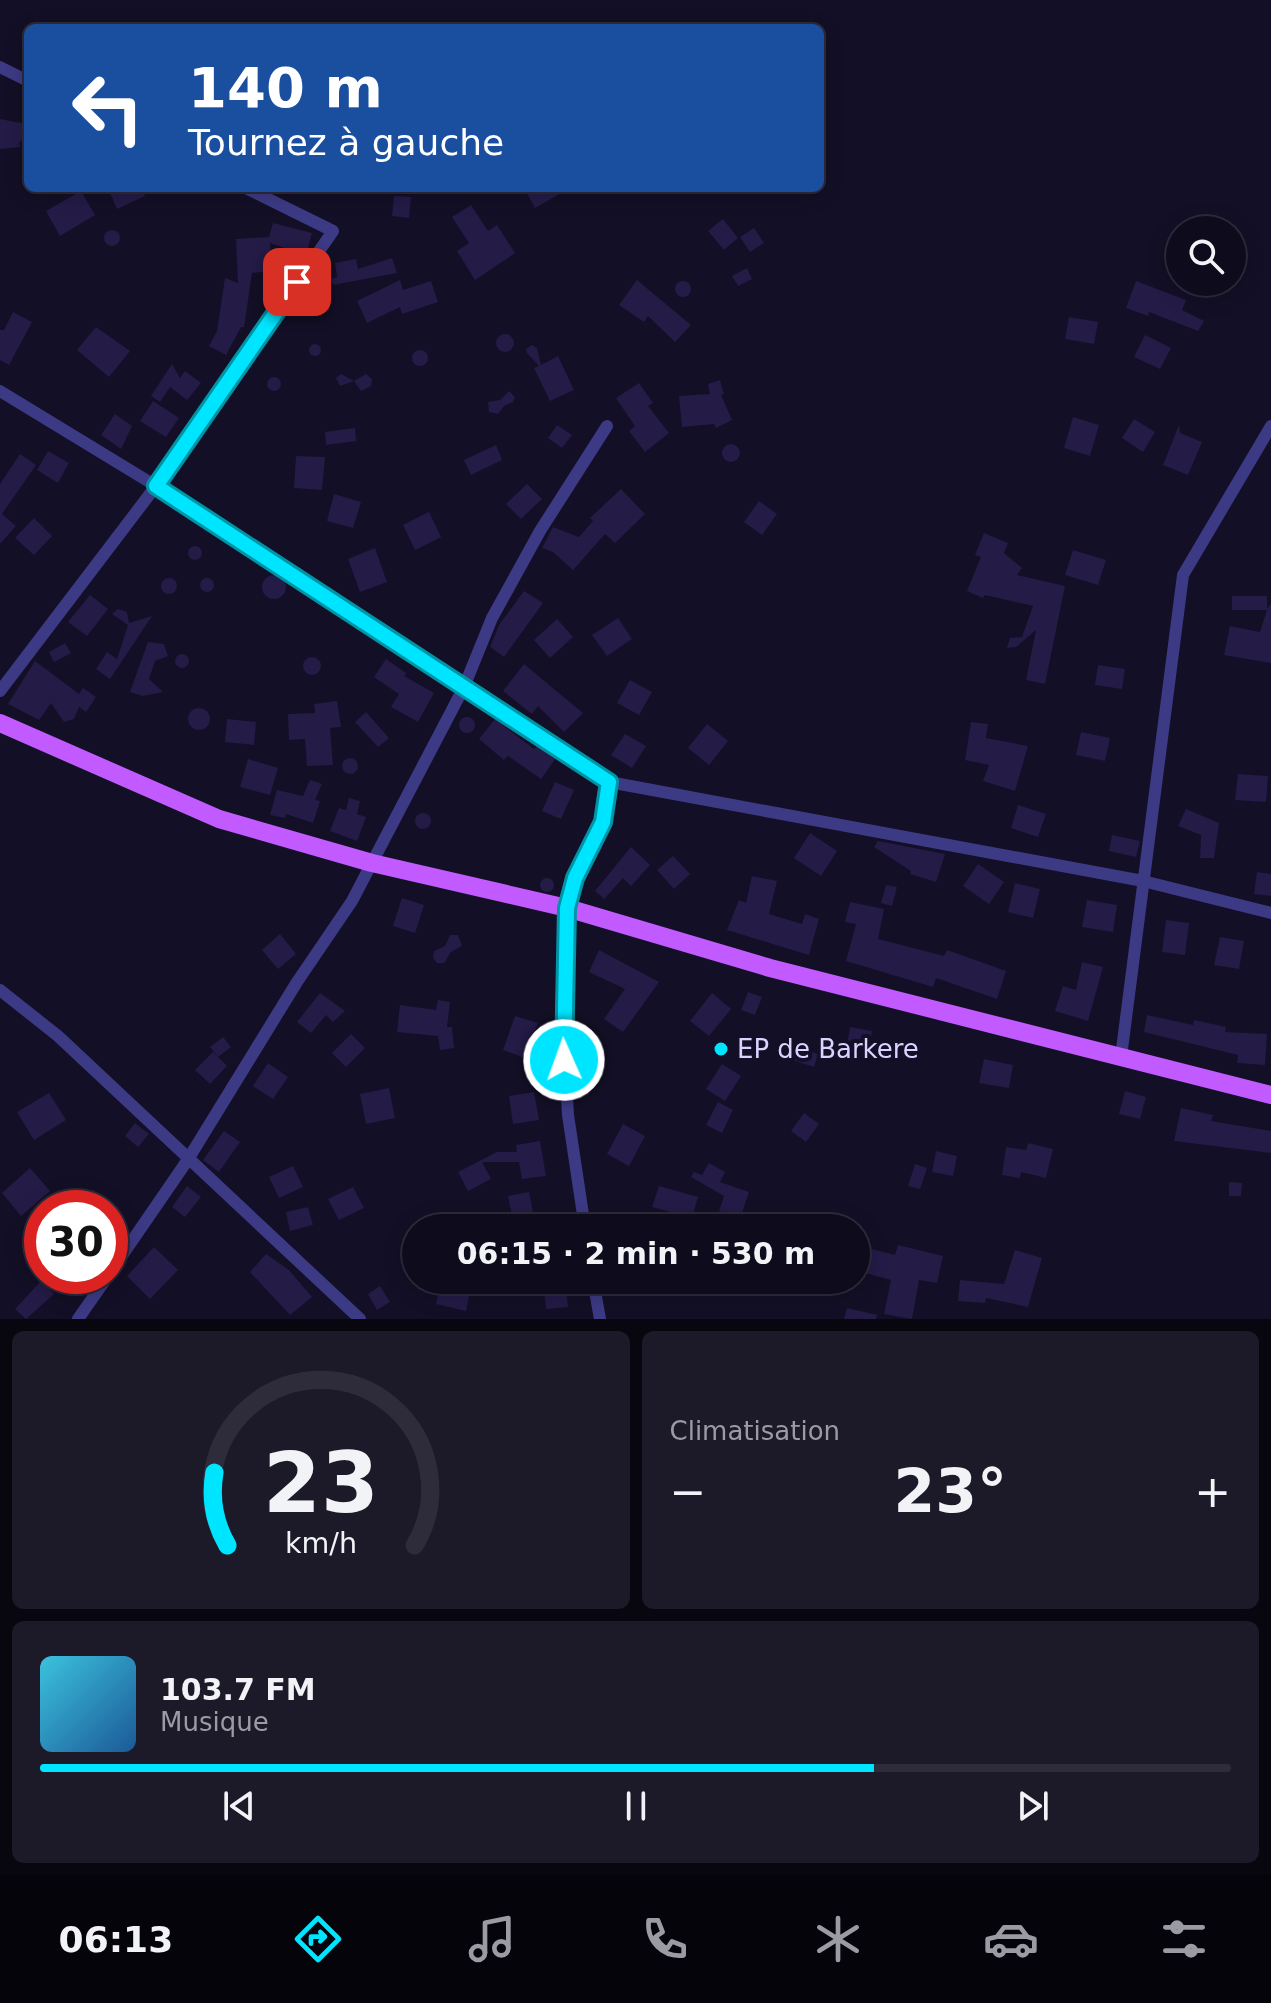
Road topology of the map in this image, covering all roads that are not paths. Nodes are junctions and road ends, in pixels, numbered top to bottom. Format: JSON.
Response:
{"nodes":[{"id":1,"x":0,"y":67,"type":"edge"},
{"id":2,"x":24,"y":79,"type":"edge"},
{"id":3,"x":254,"y":192,"type":"edge"},
{"id":4,"x":0,"y":391,"type":"edge"},
{"id":5,"x":607,"y":426,"type":"dead end"},
{"id":6,"x":1271,"y":426,"type":"edge"},
{"id":7,"x":156,"y":486,"type":"junction"},
{"id":8,"x":464,"y":687,"type":"junction"},
{"id":9,"x":0,"y":691,"type":"edge"},
{"id":10,"x":0,"y":723,"type":"edge"},
{"id":11,"x":609,"y":782,"type":"junction"},
{"id":12,"x":372,"y":863,"type":"junction"},
{"id":13,"x":1143,"y":881,"type":"junction"},
{"id":14,"x":567,"y":908,"type":"junction"},
{"id":15,"x":1271,"y":913,"type":"edge"},
{"id":16,"x":0,"y":990,"type":"edge"},
{"id":17,"x":1121,"y":1057,"type":"junction"},
{"id":18,"x":1271,"y":1095,"type":"edge"},
{"id":19,"x":187,"y":1161,"type":"junction"},
{"id":20,"x":583,"y":1214,"type":"edge"},
{"id":21,"x":128,"y":1246,"type":"edge"},
{"id":22,"x":95,"y":1294,"type":"edge"},
{"id":23,"x":596,"y":1294,"type":"edge"},
{"id":24,"x":78,"y":1319,"type":"edge"},
{"id":25,"x":360,"y":1319,"type":"edge"},
{"id":26,"x":600,"y":1319,"type":"edge"}],
"edges":[{"from":1,"to":2,"type":"street"},
{"from":3,"to":7,"type":"street"},
{"from":4,"to":7,"type":"street"},
{"from":5,"to":8,"type":"street"},
{"from":6,"to":13,"type":"street"},
{"from":7,"to":8,"type":"street"},
{"from":7,"to":9,"type":"street"},
{"from":8,"to":11,"type":"street"},
{"from":8,"to":12,"type":"street"},
{"from":10,"to":12,"type":"main road"},
{"from":11,"to":13,"type":"street"},
{"from":11,"to":14,"type":"street"},
{"from":12,"to":14,"type":"main road"},
{"from":12,"to":19,"type":"street"},
{"from":13,"to":15,"type":"street"},
{"from":13,"to":17,"type":"street"},
{"from":14,"to":17,"type":"main road"},
{"from":14,"to":20,"type":"street"},
{"from":16,"to":19,"type":"street"},
{"from":17,"to":18,"type":"main road"},
{"from":19,"to":21,"type":"street"},
{"from":19,"to":25,"type":"street"},
{"from":22,"to":24,"type":"street"},
{"from":23,"to":26,"type":"street"}]}
